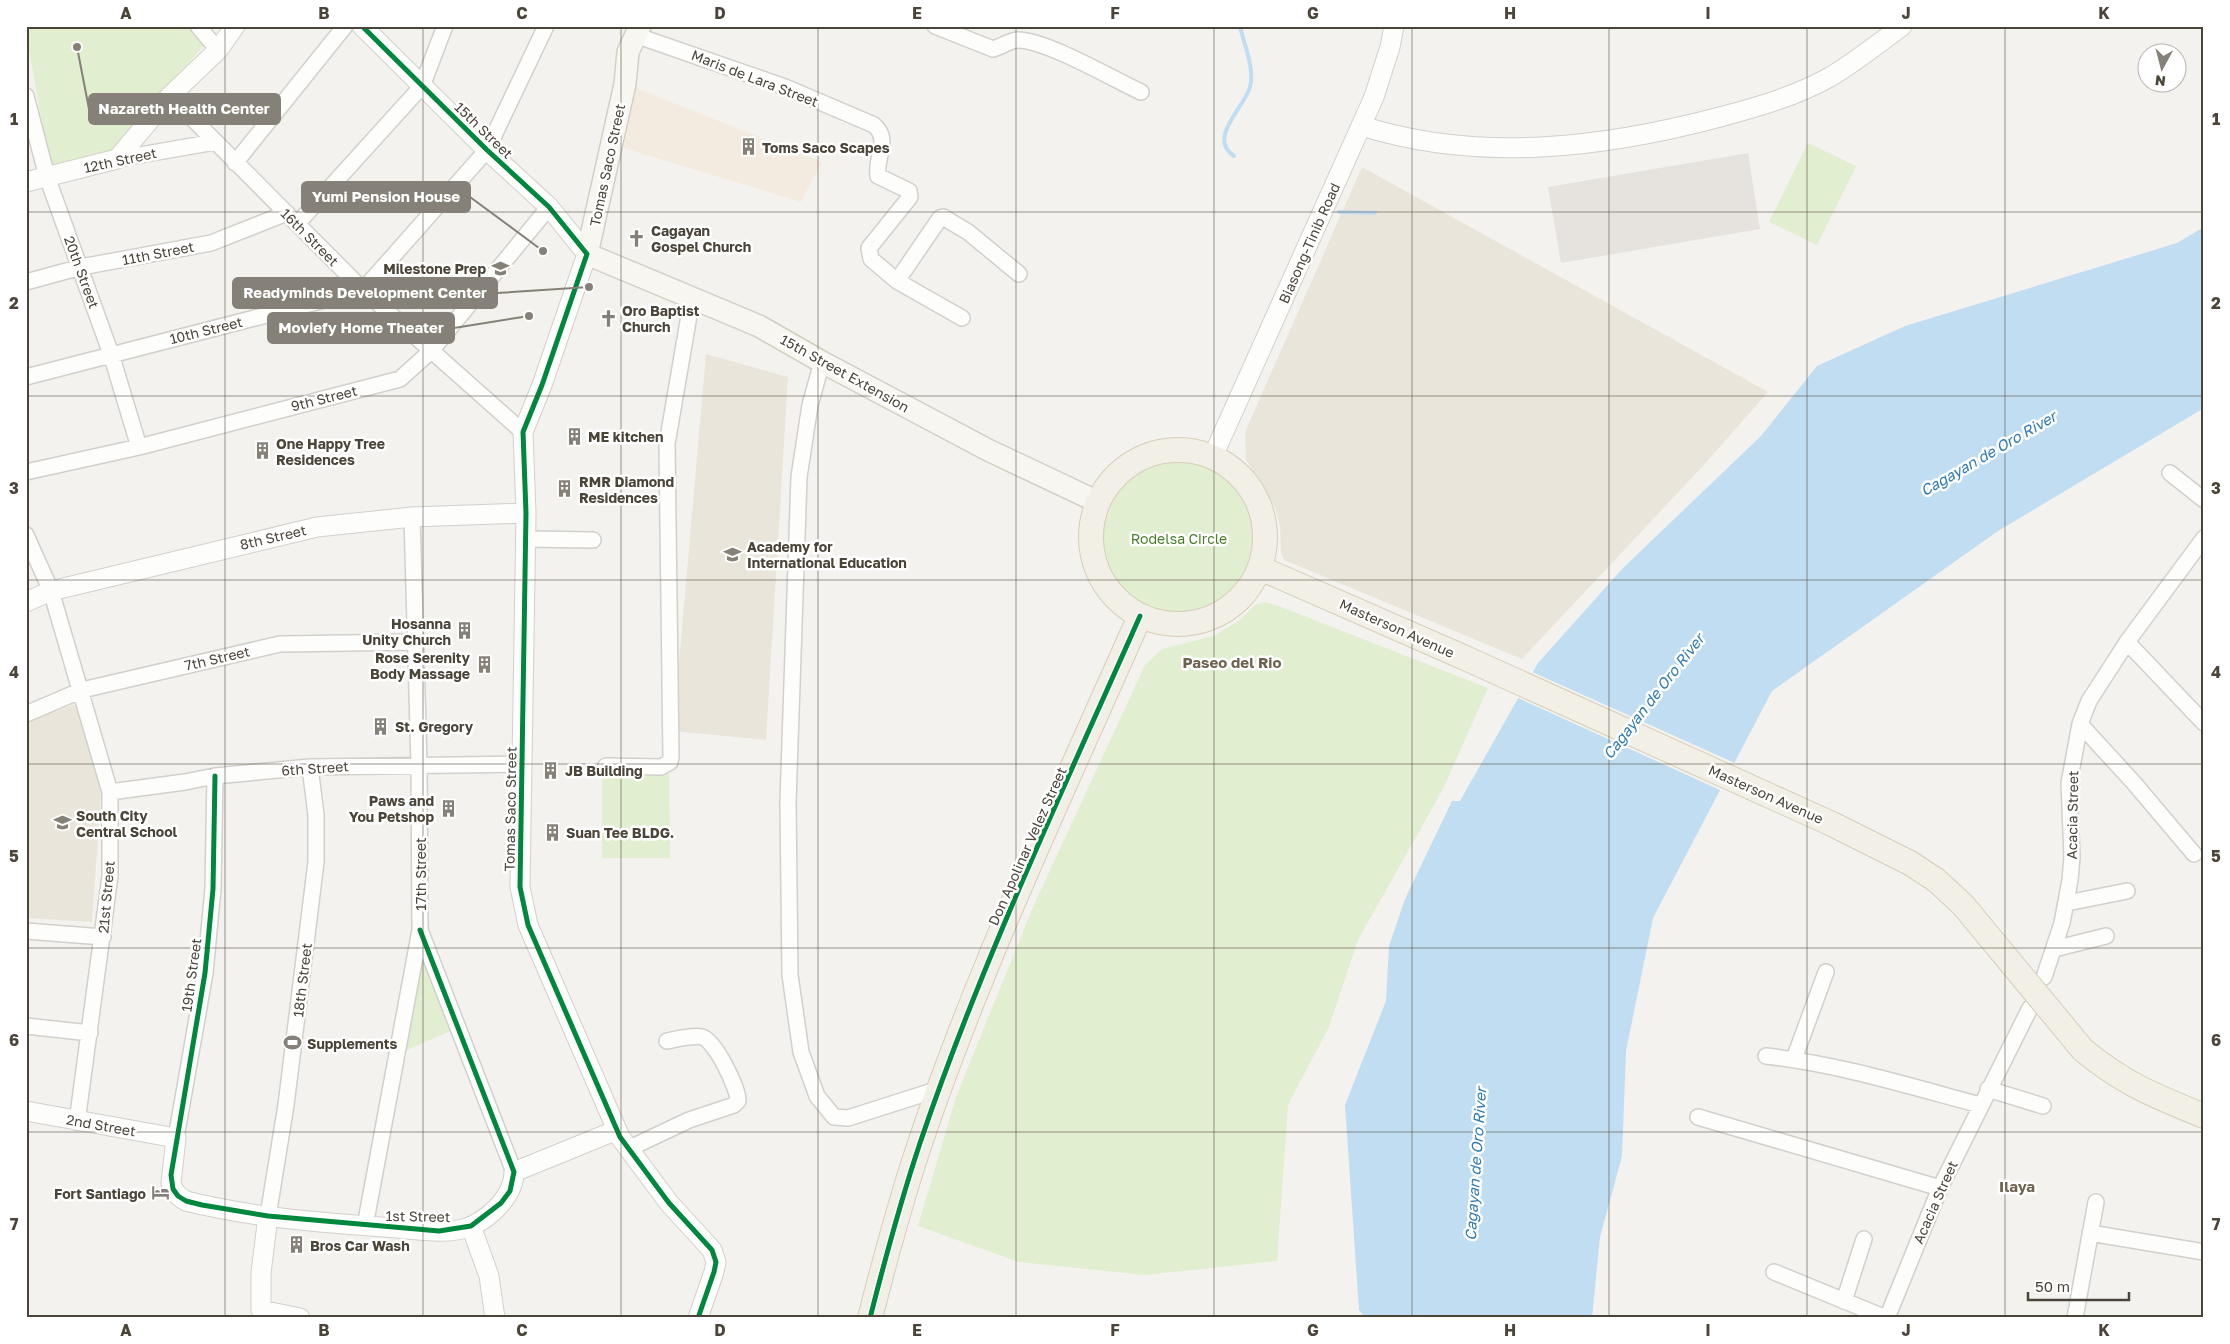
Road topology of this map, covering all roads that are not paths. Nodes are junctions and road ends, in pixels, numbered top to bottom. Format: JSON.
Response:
{"nodes":[{"id":1,"x":198,"y":26,"type":"edge"},
{"id":2,"x":235,"y":26,"type":"edge"},
{"id":3,"x":345,"y":26,"type":"edge"},
{"id":4,"x":362,"y":26,"type":"edge"},
{"id":5,"x":445,"y":26,"type":"edge"},
{"id":6,"x":546,"y":26,"type":"edge"},
{"id":7,"x":935,"y":26,"type":"edge"},
{"id":8,"x":1394,"y":26,"type":"edge"},
{"id":9,"x":1902,"y":26,"type":"edge"},
{"id":10,"x":638,"y":31,"type":"edge"},
{"id":11,"x":218,"y":50,"type":"junction"},
{"id":12,"x":422,"y":86,"type":"junction"},
{"id":13,"x":1141,"y":92,"type":"dead end"},
{"id":14,"x":26,"y":96,"type":"edge"},
{"id":15,"x":170,"y":96,"type":"junction"},
{"id":16,"x":1362,"y":126,"type":"junction"},
{"id":17,"x":215,"y":142,"type":"junction"},
{"id":18,"x":487,"y":150,"type":"junction"},
{"id":19,"x":116,"y":160,"type":"junction"},
{"id":20,"x":236,"y":163,"type":"junction"},
{"id":21,"x":46,"y":177,"type":"junction"},
{"id":22,"x":26,"y":182,"type":"edge"},
{"id":23,"x":549,"y":207,"type":"junction"},
{"id":24,"x":292,"y":218,"type":"junction"},
{"id":25,"x":587,"y":254,"type":"junction"},
{"id":26,"x":81,"y":267,"type":"junction"},
{"id":27,"x":1019,"y":274,"type":"dead end"},
{"id":28,"x":897,"y":280,"type":"junction"},
{"id":29,"x":26,"y":282,"type":"edge"},
{"id":30,"x":363,"y":290,"type":"junction"},
{"id":31,"x":692,"y":298,"type":"junction"},
{"id":32,"x":962,"y":318,"type":"dead end"},
{"id":33,"x":431,"y":351,"type":"junction"},
{"id":34,"x":111,"y":354,"type":"junction"},
{"id":35,"x":822,"y":362,"type":"junction"},
{"id":36,"x":26,"y":377,"type":"edge"},
{"id":37,"x":523,"y":432,"type":"junction"},
{"id":38,"x":139,"y":446,"type":"junction"},
{"id":39,"x":1212,"y":456,"type":"junction"},
{"id":40,"x":26,"y":472,"type":"edge"},
{"id":41,"x":2170,"y":473,"type":"dead end"},
{"id":42,"x":2204,"y":500,"type":"edge"},
{"id":43,"x":1098,"y":502,"type":"junction"},
{"id":44,"x":526,"y":513,"type":"junction"},
{"id":45,"x":412,"y":517,"type":"junction"},
{"id":46,"x":26,"y":535,"type":"edge"},
{"id":47,"x":2204,"y":538,"type":"edge"},
{"id":48,"x":526,"y":539,"type":"junction"},
{"id":49,"x":593,"y":540,"type":"dead end"},
{"id":50,"x":1260,"y":568,"type":"junction"},
{"id":51,"x":51,"y":591,"type":"junction"},
{"id":52,"x":26,"y":602,"type":"edge"},
{"id":53,"x":1140,"y":616,"type":"junction"},
{"id":54,"x":415,"y":642,"type":"junction"},
{"id":55,"x":2127,"y":642,"type":"junction"},
{"id":56,"x":82,"y":690,"type":"junction"},
{"id":57,"x":26,"y":714,"type":"edge"},
{"id":58,"x":2204,"y":722,"type":"edge"},
{"id":59,"x":2080,"y":724,"type":"junction"},
{"id":60,"x":419,"y":764,"type":"junction"},
{"id":61,"x":521,"y":764,"type":"junction"},
{"id":62,"x":606,"y":766,"type":"dead end"},
{"id":63,"x":310,"y":767,"type":"junction"},
{"id":64,"x":215,"y":776,"type":"junction"},
{"id":65,"x":110,"y":792,"type":"junction"},
{"id":66,"x":2194,"y":854,"type":"dead end"},
{"id":67,"x":2127,"y":891,"type":"dead end"},
{"id":68,"x":2067,"y":904,"type":"junction"},
{"id":69,"x":26,"y":930,"type":"edge"},
{"id":70,"x":420,"y":930,"type":"junction"},
{"id":71,"x":2106,"y":936,"type":"dead end"},
{"id":72,"x":103,"y":937,"type":"junction"},
{"id":73,"x":2054,"y":949,"type":"junction"},
{"id":74,"x":1826,"y":972,"type":"dead end"},
{"id":75,"x":2044,"y":977,"type":"dead end"},
{"id":76,"x":2030,"y":1008,"type":"dead end"},
{"id":77,"x":26,"y":1026,"type":"edge"},
{"id":78,"x":90,"y":1033,"type":"junction"},
{"id":79,"x":667,"y":1040,"type":"dead end"},
{"id":80,"x":1766,"y":1056,"type":"dead end"},
{"id":81,"x":1794,"y":1059,"type":"junction"},
{"id":82,"x":939,"y":1089,"type":"junction"},
{"id":83,"x":1988,"y":1089,"type":"junction"},
{"id":84,"x":1980,"y":1105,"type":"junction"},
{"id":85,"x":2043,"y":1106,"type":"dead end"},
{"id":86,"x":26,"y":1111,"type":"edge"},
{"id":87,"x":1698,"y":1116,"type":"dead end"},
{"id":88,"x":2204,"y":1116,"type":"edge"},
{"id":89,"x":77,"y":1122,"type":"junction"},
{"id":90,"x":618,"y":1130,"type":"junction"},
{"id":91,"x":176,"y":1138,"type":"junction"},
{"id":92,"x":628,"y":1149,"type":"junction"},
{"id":93,"x":514,"y":1172,"type":"junction"},
{"id":94,"x":171,"y":1175,"type":"joint"},
{"id":95,"x":1940,"y":1188,"type":"junction"},
{"id":96,"x":2096,"y":1202,"type":"dead end"},
{"id":97,"x":268,"y":1216,"type":"junction"},
{"id":98,"x":365,"y":1226,"type":"junction"},
{"id":99,"x":471,"y":1226,"type":"junction"},
{"id":100,"x":2090,"y":1233,"type":"junction"},
{"id":101,"x":1864,"y":1239,"type":"dead end"},
{"id":102,"x":2204,"y":1252,"type":"edge"},
{"id":103,"x":1774,"y":1272,"type":"dead end"},
{"id":104,"x":1844,"y":1301,"type":"junction"},
{"id":105,"x":300,"y":1318,"type":"edge"},
{"id":106,"x":495,"y":1318,"type":"edge"},
{"id":107,"x":698,"y":1318,"type":"edge"},
{"id":108,"x":870,"y":1318,"type":"edge"},
{"id":109,"x":1886,"y":1318,"type":"edge"},
{"id":110,"x":2076,"y":1318,"type":"edge"}],
"edges":[{"from":1,"to":11,"type":"street"},
{"from":2,"to":11,"type":"street"},
{"from":3,"to":20,"type":"street"},
{"from":4,"to":12,"type":"street","name":"15th Street"},
{"from":5,"to":12,"type":"street","name":"11th Street"},
{"from":6,"to":18,"type":"street"},
{"from":7,"to":13,"type":"street"},
{"from":8,"to":16,"type":"street","name":"Biasong-Tinib Road"},
{"from":9,"to":16,"type":"street"},
{"from":10,"to":25,"type":"main road","name":"Tomas Saco Street"},
{"from":10,"to":28,"type":"street","name":"Maris de Lara Street"},
{"from":11,"to":15,"type":"street"},
{"from":12,"to":18,"type":"street","name":"15th Street"},
{"from":12,"to":24,"type":"street","name":"11th Street"},
{"from":14,"to":21,"type":"street","name":"20th Street"},
{"from":15,"to":17,"type":"street","name":"16th Street"},
{"from":15,"to":19,"type":"street"},
{"from":16,"to":39,"type":"street","name":"Biasong-Tinib Road"},
{"from":17,"to":19,"type":"street","name":"12th Street"},
{"from":17,"to":20,"type":"street","name":"16th Street"},
{"from":18,"to":23,"type":"street","name":"15th Street"},
{"from":18,"to":30,"type":"street"},
{"from":19,"to":21,"type":"street","name":"12th Street"},
{"from":20,"to":24,"type":"street","name":"16th Street"},
{"from":21,"to":22,"type":"street","name":"12th Street"},
{"from":21,"to":26,"type":"street","name":"20th Street"},
{"from":23,"to":25,"type":"street","name":"15th Street"},
{"from":23,"to":33,"type":"street","name":"9th Street"},
{"from":24,"to":26,"type":"street","name":"11th Street"},
{"from":24,"to":30,"type":"street","name":"16th Street"},
{"from":25,"to":31,"type":"main road","name":"15th Street Extension"},
{"from":25,"to":37,"type":"street","name":"Tomas Saco Street"},
{"from":26,"to":29,"type":"street","name":"11th Street"},
{"from":26,"to":34,"type":"street","name":"20th Street"},
{"from":27,"to":28,"type":"street"},
{"from":28,"to":32,"type":"street"},
{"from":30,"to":33,"type":"street","name":"16th Street"},
{"from":30,"to":34,"type":"street","name":"10th Street"},
{"from":31,"to":35,"type":"main road","name":"15th Street Extension"},
{"from":31,"to":62,"type":"street"},
{"from":33,"to":37,"type":"street","name":"16th Street"},
{"from":33,"to":38,"type":"street","name":"9th Street"},
{"from":34,"to":36,"type":"street","name":"10th Street"},
{"from":34,"to":38,"type":"street","name":"20th Street"},
{"from":35,"to":43,"type":"main road","name":"15th Street Extension"},
{"from":35,"to":82,"type":"street"},
{"from":37,"to":44,"type":"street","name":"Tomas Saco Street"},
{"from":38,"to":40,"type":"street","name":"9th Street"},
{"from":39,"to":43,"type":"main road"},
{"from":39,"to":50,"type":"main road"},
{"from":41,"to":42,"type":"street"},
{"from":43,"to":53,"type":"main road"},
{"from":44,"to":45,"type":"street","name":"8th Street"},
{"from":44,"to":48,"type":"street","name":"Tomas Saco Street"},
{"from":45,"to":51,"type":"street","name":"8th Street"},
{"from":45,"to":54,"type":"street","name":"17th Street"},
{"from":46,"to":51,"type":"street","name":"21st Street"},
{"from":47,"to":55,"type":"street","name":"Acacia Street"},
{"from":48,"to":49,"type":"street"},
{"from":48,"to":61,"type":"street","name":"Tomas Saco Street"},
{"from":50,"to":53,"type":"main road"},
{"from":50,"to":88,"type":"main road","name":"Masterson Avenue","bridge":true},
{"from":51,"to":52,"type":"street","name":"8th Street"},
{"from":51,"to":56,"type":"street","name":"21st Street"},
{"from":53,"to":82,"type":"main road","name":"Don Apolinar Velez Street"},
{"from":54,"to":56,"type":"street","name":"7th Street"},
{"from":54,"to":60,"type":"street","name":"17th Street"},
{"from":55,"to":58,"type":"street"},
{"from":55,"to":59,"type":"street","name":"Acacia Street"},
{"from":56,"to":57,"type":"street","name":"7th Street"},
{"from":56,"to":65,"type":"street","name":"21st Street"},
{"from":59,"to":66,"type":"street"},
{"from":59,"to":68,"type":"street","name":"Acacia Street"},
{"from":60,"to":61,"type":"street","name":"6th Street"},
{"from":60,"to":63,"type":"street","name":"6th Street"},
{"from":60,"to":70,"type":"street","name":"17th Street"},
{"from":61,"to":90,"type":"street","name":"Tomas Saco Street"},
{"from":63,"to":64,"type":"street","name":"6th Street"},
{"from":63,"to":97,"type":"street","name":"18th Street"},
{"from":64,"to":65,"type":"street","name":"6th Street"},
{"from":64,"to":91,"type":"street","name":"19th Street"},
{"from":65,"to":72,"type":"street","name":"21st Street"},
{"from":67,"to":68,"type":"street"},
{"from":68,"to":73,"type":"street","name":"Acacia Street"},
{"from":69,"to":72,"type":"street"},
{"from":70,"to":93,"type":"street"},
{"from":70,"to":98,"type":"street","name":"17th Street"},
{"from":71,"to":73,"type":"street"},
{"from":72,"to":78,"type":"street","name":"21st Street"},
{"from":73,"to":75,"type":"street","name":"Acacia Street"},
{"from":74,"to":81,"type":"street"},
{"from":76,"to":83,"type":"street","name":"Acacia Street"},
{"from":77,"to":78,"type":"street"},
{"from":78,"to":89,"type":"street","name":"21st Street"},
{"from":79,"to":92,"type":"street"},
{"from":80,"to":81,"type":"street"},
{"from":81,"to":84,"type":"street"},
{"from":82,"to":108,"type":"main road","name":"Don Apolinar Velez Street"},
{"from":83,"to":84,"type":"street","name":"Acacia Street"},
{"from":83,"to":85,"type":"street"},
{"from":84,"to":95,"type":"street","name":"Acacia Street"},
{"from":86,"to":89,"type":"street","name":"2nd Street"},
{"from":87,"to":95,"type":"street"},
{"from":89,"to":91,"type":"street","name":"2nd Street"},
{"from":90,"to":92,"type":"street","name":"Tomas Saco Street"},
{"from":90,"to":93,"type":"street"},
{"from":91,"to":94,"type":"street","name":"19th Street"},
{"from":92,"to":107,"type":"street","name":"Tomas Saco Street"},
{"from":93,"to":99,"type":"street","name":"1st Street"},
{"from":94,"to":97,"type":"street","name":"1st Street"},
{"from":95,"to":109,"type":"street","name":"Acacia Street"},
{"from":96,"to":100,"type":"street"},
{"from":97,"to":98,"type":"street","name":"1st Street"},
{"from":97,"to":105,"type":"street","name":"18th Street"},
{"from":98,"to":99,"type":"street","name":"1st Street"},
{"from":99,"to":106,"type":"street"},
{"from":100,"to":102,"type":"street"},
{"from":100,"to":110,"type":"street"},
{"from":101,"to":104,"type":"street"},
{"from":103,"to":104,"type":"street"},
{"from":104,"to":109,"type":"street"}]}
